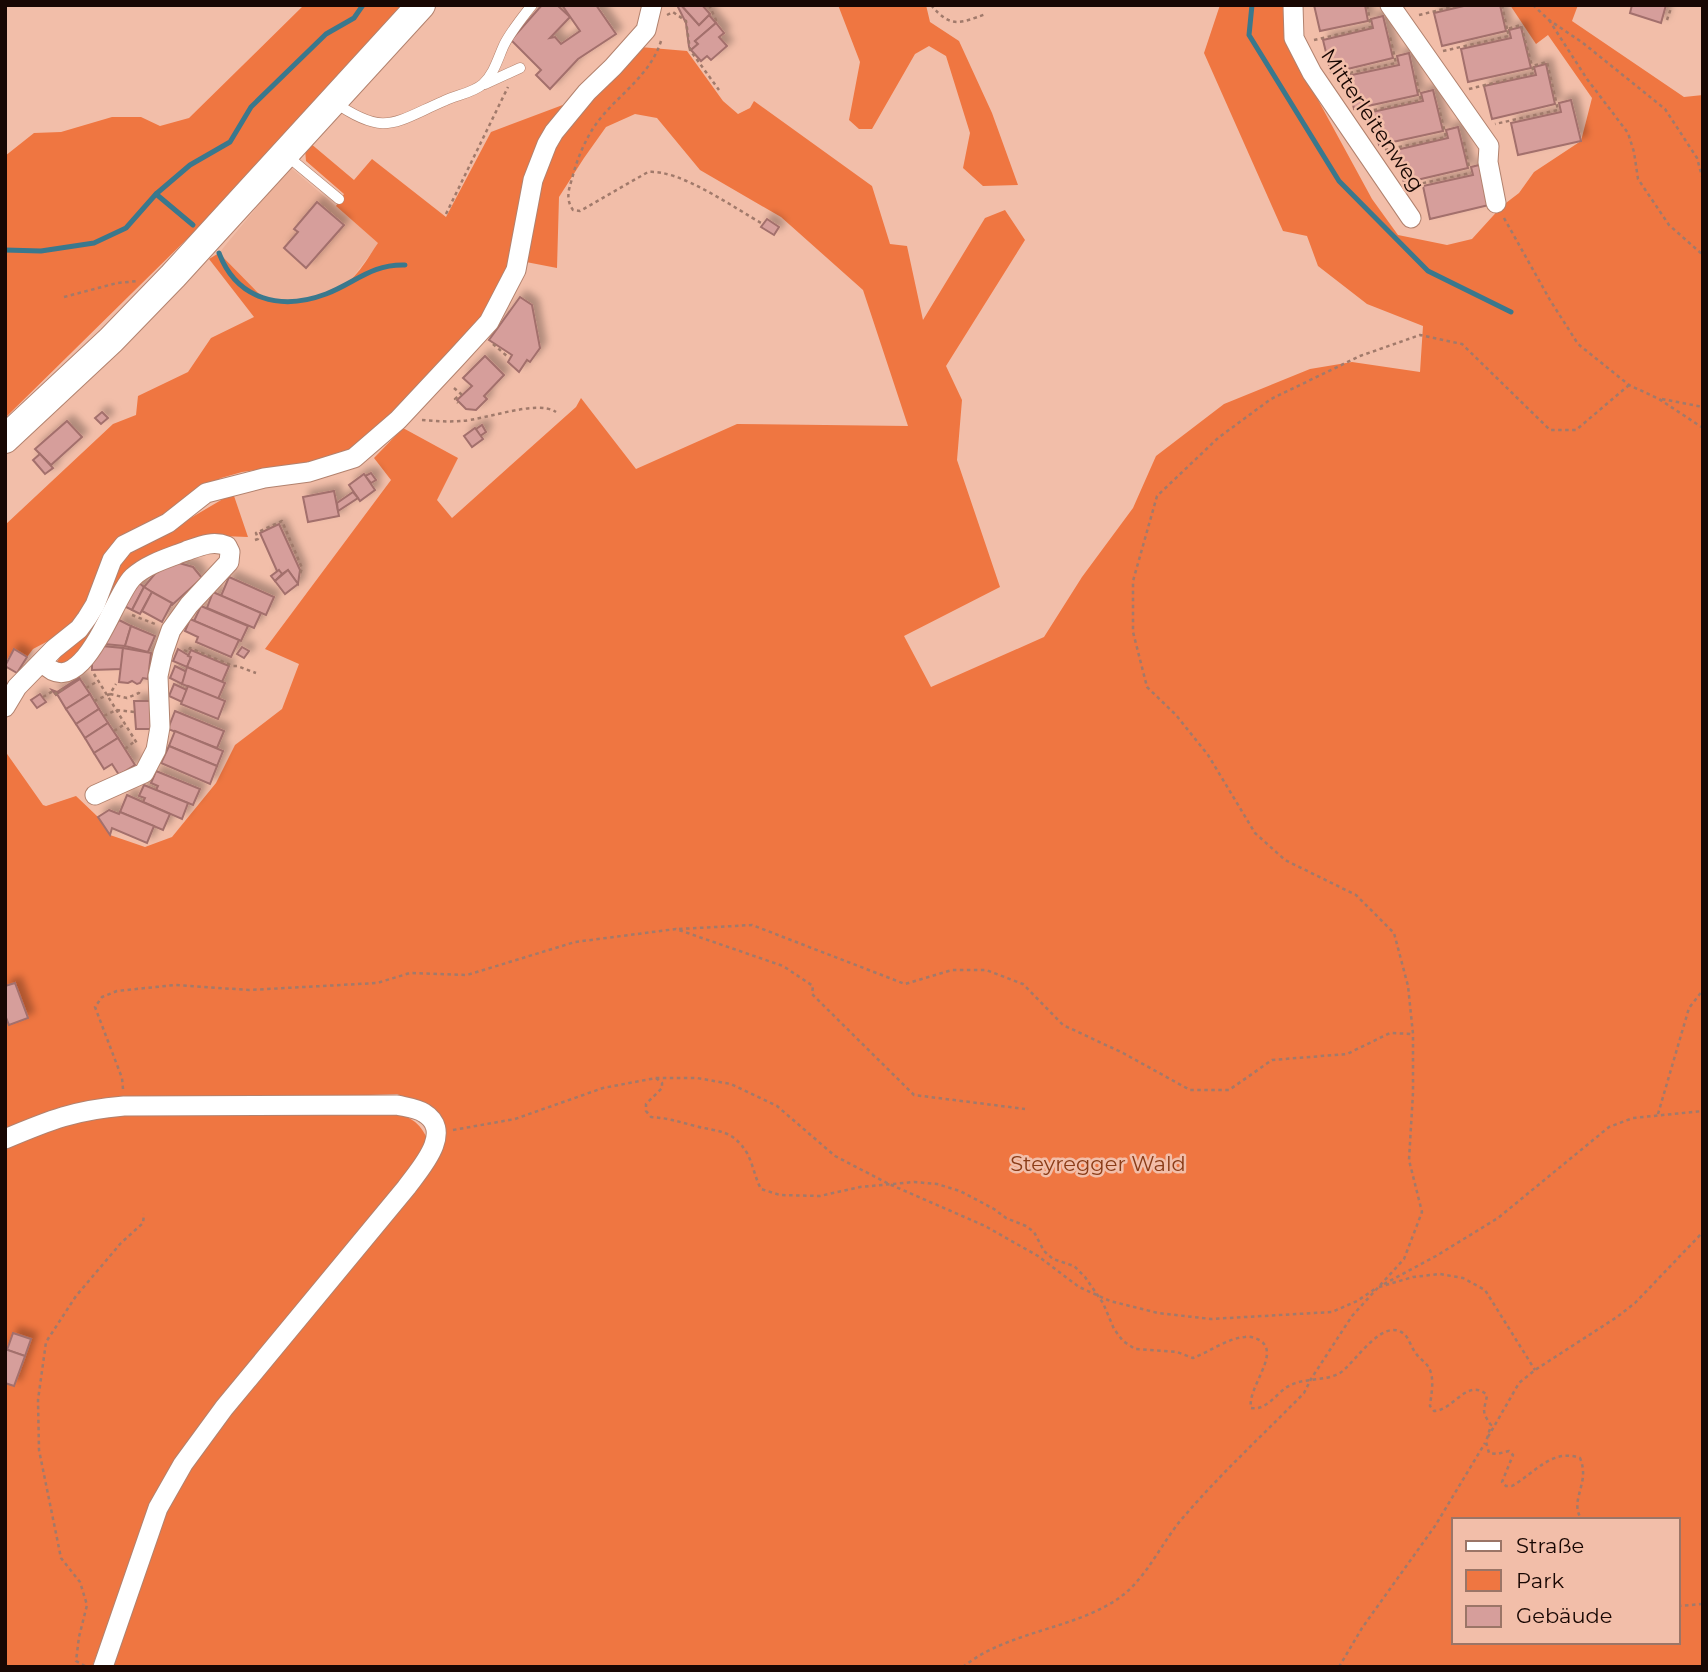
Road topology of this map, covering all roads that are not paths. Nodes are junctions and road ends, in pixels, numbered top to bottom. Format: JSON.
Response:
{"nodes":[{"id":1,"x":421,"y":5,"type":"edge"},
{"id":2,"x":532,"y":5,"type":"edge"},
{"id":3,"x":1293,"y":5,"type":"edge"},
{"id":4,"x":1391,"y":5,"type":"edge"},
{"id":5,"x":660,"y":14,"type":"edge"},
{"id":6,"x":520,"y":68,"type":"dead end"},
{"id":7,"x":482,"y":86,"type":"junction"},
{"id":8,"x":334,"y":102,"type":"junction"},
{"id":9,"x":286,"y":155,"type":"junction"},
{"id":10,"x":339,"y":199,"type":"dead end"},
{"id":11,"x":1496,"y":203,"type":"road end"},
{"id":12,"x":1411,"y":218,"type":"dead end"},
{"id":13,"x":5,"y":439,"type":"edge"},
{"id":14,"x":42,"y":662,"type":"junction"},
{"id":15,"x":5,"y":707,"type":"edge"},
{"id":16,"x":94,"y":796,"type":"dead end"},
{"id":17,"x":5,"y":1139,"type":"edge"},
{"id":18,"x":103,"y":1667,"type":"edge"}],
"edges":[{"from":1,"to":8,"type":"main road"},
{"from":2,"to":7,"type":"lane"},
{"from":3,"to":12,"type":"street","name":"Mitterleitenweg"},
{"from":4,"to":11,"type":"street"},
{"from":5,"to":14,"type":"street"},
{"from":6,"to":7,"type":"lane"},
{"from":7,"to":8,"type":"lane"},
{"from":8,"to":9,"type":"main road"},
{"from":9,"to":10,"type":"lane"},
{"from":9,"to":13,"type":"main road"},
{"from":14,"to":15,"type":"street"},
{"from":14,"to":16,"type":"street"},
{"from":17,"to":18,"type":"street"}]}
